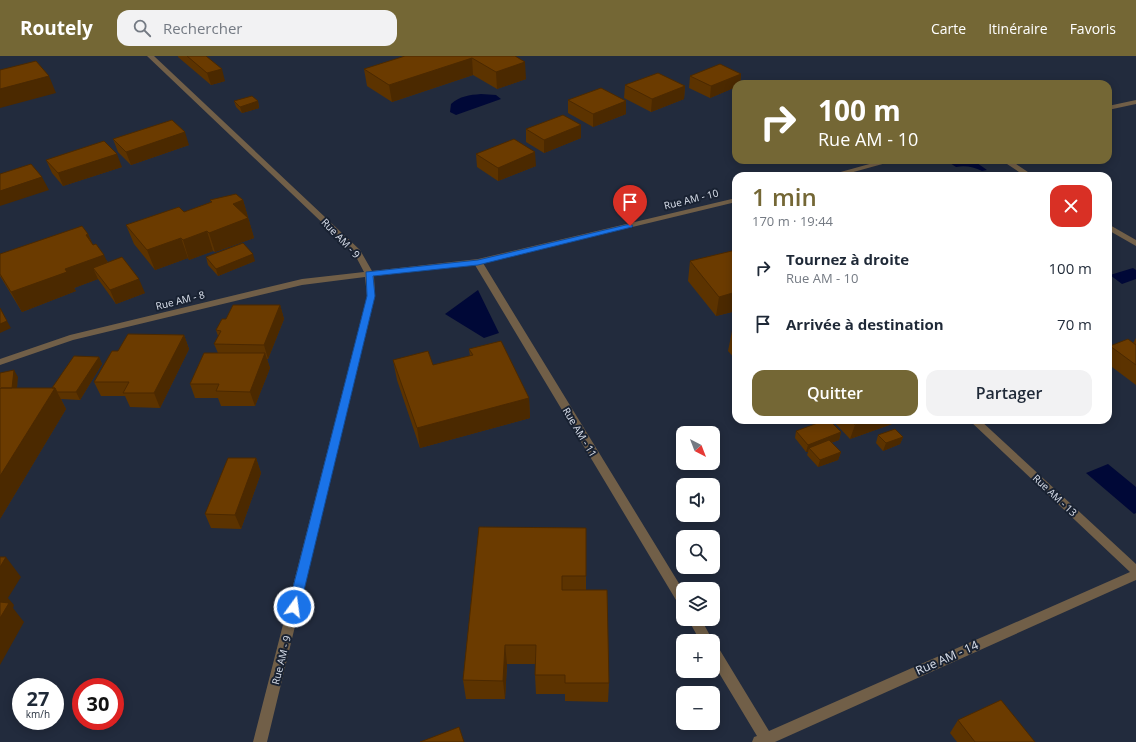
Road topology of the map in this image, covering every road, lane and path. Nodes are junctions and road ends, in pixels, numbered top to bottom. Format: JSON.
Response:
{"nodes":[{"id":1,"x":150,"y":56,"type":"edge"},
{"id":2,"x":1136,"y":102,"type":"edge"},
{"id":3,"x":1112,"y":107,"type":"edge"},
{"id":4,"x":877,"y":164,"type":"edge"},
{"id":5,"x":1011,"y":164,"type":"edge"},
{"id":6,"x":846,"y":172,"type":"edge"},
{"id":7,"x":1024,"y":172,"type":"edge"},
{"id":8,"x":732,"y":201,"type":"edge"},
{"id":9,"x":1112,"y":229,"type":"edge"},
{"id":10,"x":1136,"y":244,"type":"edge"},
{"id":11,"x":478,"y":262,"type":"junction"},
{"id":12,"x":369,"y":274,"type":"junction"},
{"id":13,"x":0,"y":362,"type":"edge"},
{"id":14,"x":978,"y":424,"type":"edge"},
{"id":15,"x":1136,"y":571,"type":"edge"},
{"id":16,"x":1136,"y":575,"type":"edge"},
{"id":17,"x":676,"y":589,"type":"edge"},
{"id":18,"x":720,"y":663,"type":"edge"},
{"id":19,"x":765,"y":741,"type":"edge"},
{"id":20,"x":260,"y":742,"type":"edge"}],
"edges":[{"from":1,"to":12,"type":"street","name":"Rue AM - 9"},
{"from":2,"to":3,"type":"street"},
{"from":4,"to":6,"type":"street"},
{"from":5,"to":7,"type":"street"},
{"from":8,"to":11,"type":"street","name":"Rue AM - 10"},
{"from":9,"to":10,"type":"street"},
{"from":11,"to":12,"type":"street","name":"Rue AM - 10"},
{"from":11,"to":17,"type":"street","name":"Rue AM - 11"},
{"from":12,"to":13,"type":"street","name":"Rue AM - 8"},
{"from":12,"to":20,"type":"street","name":"Rue AM - 9"},
{"from":14,"to":15,"type":"street","name":"Rue AM - 13"},
{"from":16,"to":19,"type":"street","name":"Rue AM - 14"},
{"from":18,"to":19,"type":"street"}]}
